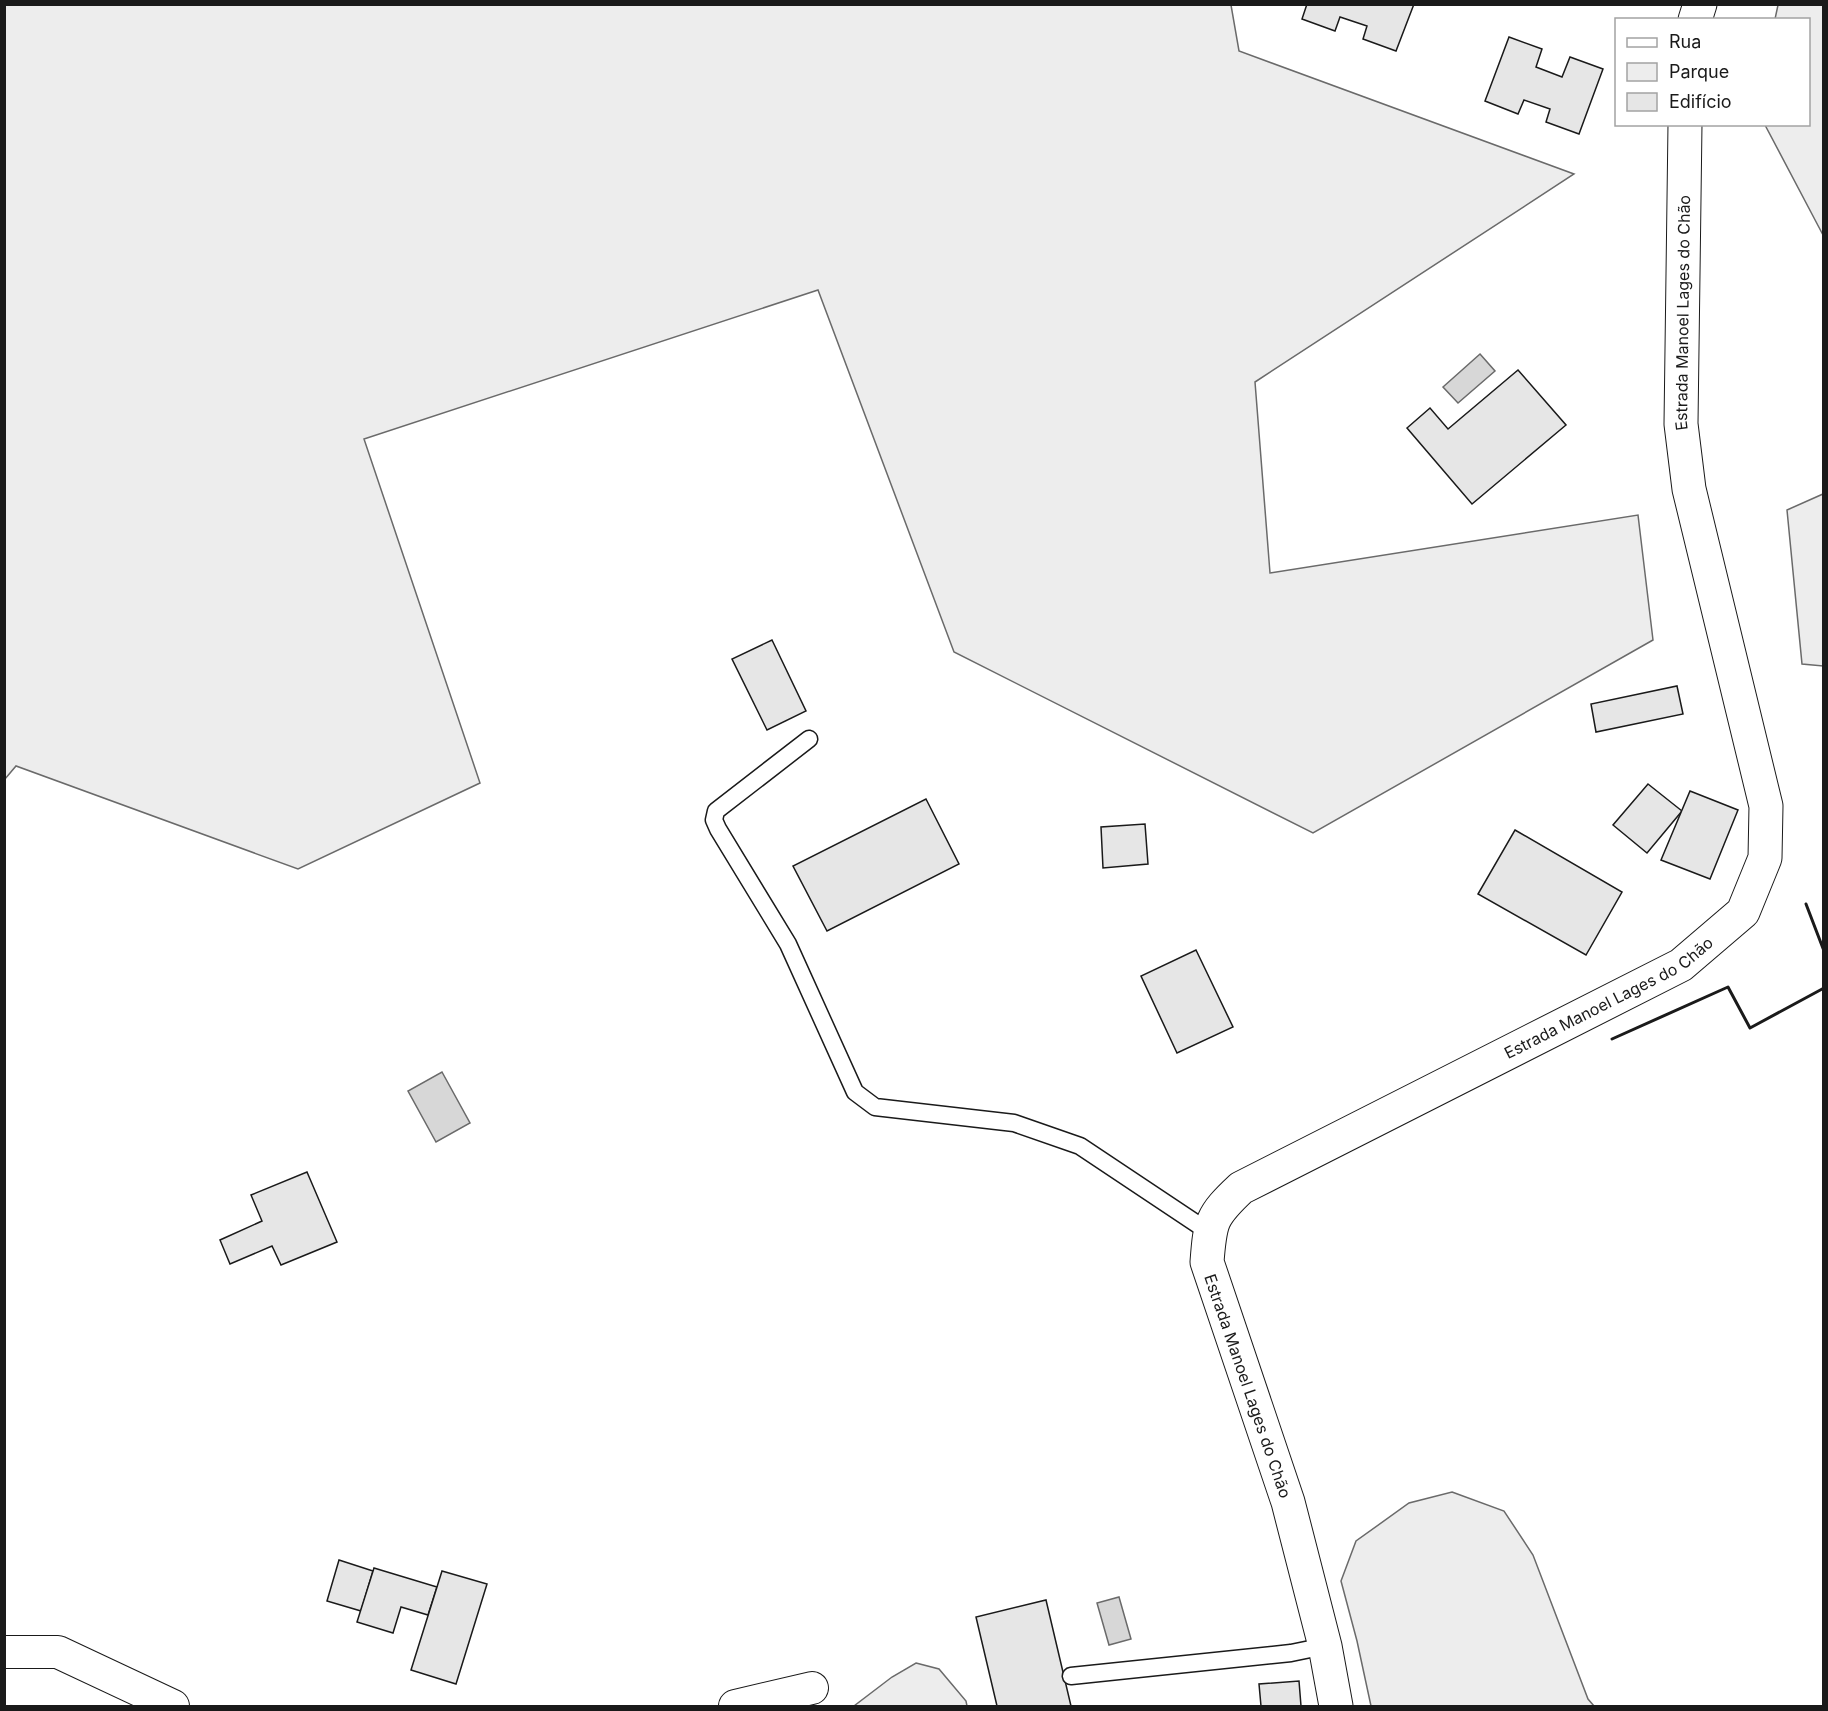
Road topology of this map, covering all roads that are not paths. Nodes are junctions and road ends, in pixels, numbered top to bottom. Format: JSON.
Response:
{"nodes":[{"id":1,"x":1685,"y":126,"type":"edge"},
{"id":2,"x":809,"y":739,"type":"dead end"},
{"id":3,"x":1209,"y":1232,"type":"junction"},
{"id":4,"x":1325,"y":1646,"type":"junction"},
{"id":5,"x":4,"y":1652,"type":"edge"},
{"id":6,"x":1071,"y":1676,"type":"dead end"},
{"id":7,"x":812,"y":1688,"type":"dead end"},
{"id":8,"x":173,"y":1707,"type":"edge"},
{"id":9,"x":735,"y":1707,"type":"edge"},
{"id":10,"x":1336,"y":1707,"type":"edge"}],
"edges":[{"from":1,"to":3,"type":"street","name":"Estrada Manoel Lages do Chão"},
{"from":2,"to":3,"type":"lane"},
{"from":3,"to":4,"type":"street","name":"Estrada Manoel Lages do Chão"},
{"from":4,"to":6,"type":"lane"},
{"from":4,"to":10,"type":"street","name":"Estrada Manoel Lages do Chão"},
{"from":5,"to":8,"type":"street"},
{"from":7,"to":9,"type":"street"}]}
